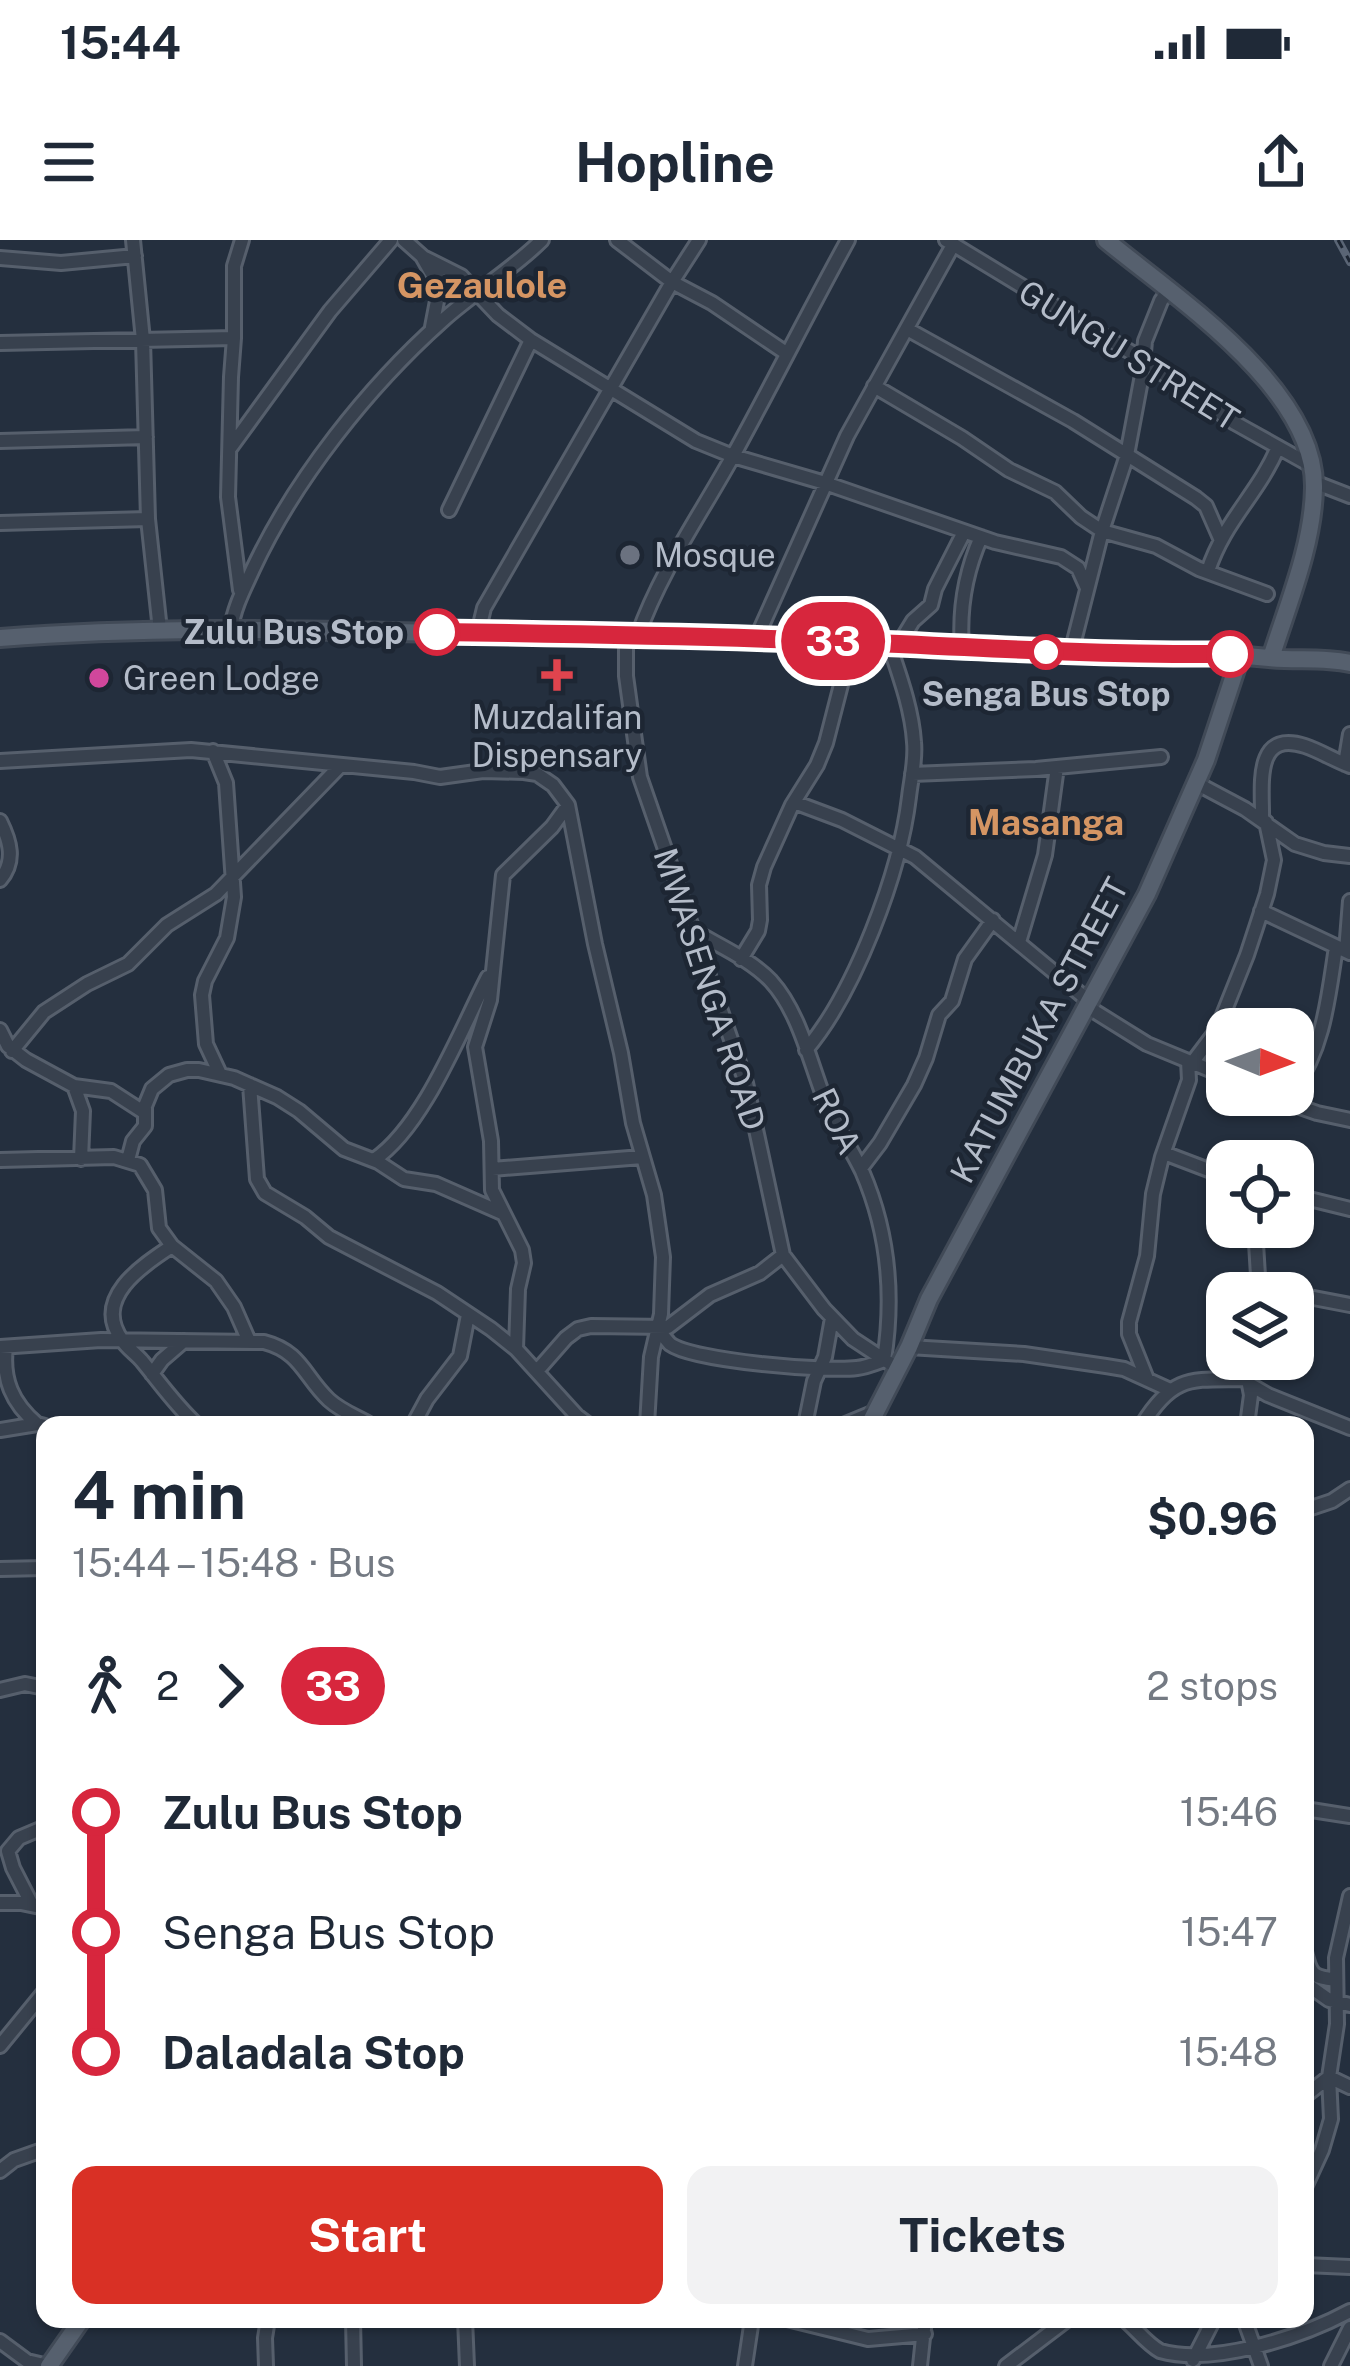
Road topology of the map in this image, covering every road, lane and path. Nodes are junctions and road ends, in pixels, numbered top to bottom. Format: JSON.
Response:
{"nodes":[{"id":1,"x":134,"y":240,"type":"edge"},
{"id":2,"x":242,"y":240,"type":"edge"},
{"id":3,"x":391,"y":240,"type":"edge"},
{"id":4,"x":404,"y":240,"type":"edge"},
{"id":5,"x":542,"y":240,"type":"edge"},
{"id":6,"x":617,"y":240,"type":"edge"},
{"id":7,"x":699,"y":240,"type":"edge"},
{"id":8,"x":848,"y":240,"type":"edge"},
{"id":9,"x":1106,"y":240,"type":"edge"},
{"id":10,"x":949,"y":242,"type":"edge"},
{"id":11,"x":135,"y":256,"type":"junction"},
{"id":12,"x":0,"y":257,"type":"edge"},
{"id":13,"x":423,"y":257,"type":"junction"},
{"id":14,"x":672,"y":282,"type":"junction"},
{"id":15,"x":1168,"y":291,"type":"junction"},
{"id":16,"x":479,"y":293,"type":"junction"},
{"id":17,"x":907,"y":329,"type":"junction"},
{"id":18,"x":432,"y":331,"type":"junction"},
{"id":19,"x":234,"y":338,"type":"junction"},
{"id":20,"x":143,"y":340,"type":"junction"},
{"id":21,"x":531,"y":340,"type":"junction"},
{"id":22,"x":0,"y":343,"type":"edge"},
{"id":23,"x":786,"y":352,"type":"junction"},
{"id":24,"x":1142,"y":359,"type":"junction"},
{"id":25,"x":874,"y":386,"type":"junction"},
{"id":26,"x":610,"y":391,"type":"junction"},
{"id":27,"x":146,"y":437,"type":"junction"},
{"id":28,"x":0,"y":441,"type":"edge"},
{"id":29,"x":1278,"y":447,"type":"junction"},
{"id":30,"x":231,"y":448,"type":"junction"},
{"id":31,"x":1126,"y":455,"type":"junction"},
{"id":32,"x":733,"y":456,"type":"junction"},
{"id":33,"x":1314,"y":475,"type":"junction"},
{"id":34,"x":825,"y":483,"type":"junction"},
{"id":35,"x":1350,"y":496,"type":"edge"},
{"id":36,"x":449,"y":510,"type":"dead end"},
{"id":37,"x":148,"y":519,"type":"junction"},
{"id":38,"x":0,"y":523,"type":"edge"},
{"id":39,"x":1102,"y":531,"type":"junction"},
{"id":40,"x":964,"y":532,"type":"junction"},
{"id":41,"x":981,"y":537,"type":"junction"},
{"id":42,"x":1220,"y":538,"type":"junction"},
{"id":43,"x":1208,"y":571,"type":"junction"},
{"id":44,"x":1087,"y":588,"type":"junction"},
{"id":45,"x":1267,"y":594,"type":"dead end"},
{"id":46,"x":241,"y":595,"type":"junction"},
{"id":47,"x":160,"y":629,"type":"junction"},
{"id":48,"x":231,"y":629,"type":"junction"},
{"id":49,"x":478,"y":633,"type":"junction"},
{"id":50,"x":632,"y":635,"type":"junction"},
{"id":51,"x":0,"y":638,"type":"edge"},
{"id":52,"x":755,"y":639,"type":"junction"},
{"id":53,"x":852,"y":642,"type":"junction"},
{"id":54,"x":894,"y":644,"type":"junction"},
{"id":55,"x":962,"y":648,"type":"junction"},
{"id":56,"x":1071,"y":653,"type":"junction"},
{"id":57,"x":1241,"y":654,"type":"junction"},
{"id":58,"x":1271,"y":658,"type":"junction"},
{"id":59,"x":1350,"y":663,"type":"edge"},
{"id":60,"x":1350,"y":734,"type":"edge"},
{"id":61,"x":213,"y":751,"type":"junction"},
{"id":62,"x":1161,"y":757,"type":"dead end"},
{"id":63,"x":0,"y":761,"type":"edge"},
{"id":64,"x":341,"y":765,"type":"junction"},
{"id":65,"x":1348,"y":765,"type":"edge"},
{"id":66,"x":1057,"y":767,"type":"junction"},
{"id":67,"x":912,"y":774,"type":"junction"},
{"id":68,"x":1196,"y":783,"type":"junction"},
{"id":69,"x":794,"y":802,"type":"junction"},
{"id":70,"x":568,"y":805,"type":"junction"},
{"id":71,"x":0,"y":820,"type":"edge"},
{"id":72,"x":1264,"y":821,"type":"junction"},
{"id":73,"x":899,"y":849,"type":"junction"},
{"id":74,"x":1350,"y":856,"type":"edge"},
{"id":75,"x":233,"y":879,"type":"junction"},
{"id":76,"x":0,"y":880,"type":"edge"},
{"id":77,"x":1350,"y":901,"type":"edge"},
{"id":78,"x":1261,"y":911,"type":"junction"},
{"id":79,"x":993,"y":920,"type":"junction"},
{"id":80,"x":694,"y":931,"type":"junction"},
{"id":81,"x":1018,"y":942,"type":"junction"},
{"id":82,"x":1344,"y":950,"type":"edge"},
{"id":83,"x":741,"y":959,"type":"junction"},
{"id":84,"x":491,"y":971,"type":"junction"},
{"id":85,"x":1088,"y":1004,"type":"junction"},
{"id":86,"x":0,"y":1030,"type":"edge"},
{"id":87,"x":12,"y":1051,"type":"junction"},
{"id":88,"x":806,"y":1051,"type":"junction"},
{"id":89,"x":1314,"y":1055,"type":"edge"},
{"id":90,"x":1190,"y":1062,"type":"junction"},
{"id":91,"x":1206,"y":1068,"type":"edge"},
{"id":92,"x":220,"y":1073,"type":"junction"},
{"id":93,"x":250,"y":1085,"type":"junction"},
{"id":94,"x":74,"y":1086,"type":"junction"},
{"id":95,"x":1314,"y":1106,"type":"edge"},
{"id":96,"x":145,"y":1113,"type":"junction"},
{"id":97,"x":1350,"y":1120,"type":"edge"},
{"id":98,"x":1164,"y":1153,"type":"junction"},
{"id":99,"x":642,"y":1157,"type":"junction"},
{"id":100,"x":81,"y":1159,"type":"junction"},
{"id":101,"x":0,"y":1160,"type":"edge"},
{"id":102,"x":128,"y":1160,"type":"junction"},
{"id":103,"x":374,"y":1160,"type":"junction"},
{"id":104,"x":492,"y":1168,"type":"junction"},
{"id":105,"x":860,"y":1168,"type":"junction"},
{"id":106,"x":1206,"y":1169,"type":"edge"},
{"id":107,"x":1314,"y":1200,"type":"edge"},
{"id":108,"x":1350,"y":1209,"type":"edge"},
{"id":109,"x":503,"y":1214,"type":"junction"},
{"id":110,"x":172,"y":1246,"type":"junction"},
{"id":111,"x":783,"y":1255,"type":"junction"},
{"id":112,"x":1314,"y":1298,"type":"edge"},
{"id":113,"x":1350,"y":1305,"type":"edge"},
{"id":114,"x":469,"y":1315,"type":"junction"},
{"id":115,"x":832,"y":1318,"type":"junction"},
{"id":116,"x":658,"y":1329,"type":"junction"},
{"id":117,"x":122,"y":1340,"type":"junction"},
{"id":118,"x":186,"y":1340,"type":"junction"},
{"id":119,"x":248,"y":1340,"type":"junction"},
{"id":120,"x":3,"y":1347,"type":"edge"},
{"id":121,"x":909,"y":1347,"type":"junction"},
{"id":122,"x":516,"y":1349,"type":"junction"},
{"id":123,"x":891,"y":1364,"type":"junction"},
{"id":124,"x":820,"y":1367,"type":"junction"},
{"id":125,"x":537,"y":1371,"type":"junction"},
{"id":126,"x":152,"y":1374,"type":"junction"},
{"id":127,"x":1147,"y":1379,"type":"junction"},
{"id":128,"x":1248,"y":1382,"type":"junction"},
{"id":129,"x":1170,"y":1390,"type":"junction"},
{"id":130,"x":187,"y":1416,"type":"edge"},
{"id":131,"x":356,"y":1416,"type":"edge"},
{"id":132,"x":417,"y":1416,"type":"edge"},
{"id":133,"x":578,"y":1416,"type":"edge"},
{"id":134,"x":648,"y":1416,"type":"edge"},
{"id":135,"x":807,"y":1416,"type":"edge"},
{"id":136,"x":874,"y":1416,"type":"edge"},
{"id":137,"x":1147,"y":1416,"type":"edge"},
{"id":138,"x":1249,"y":1416,"type":"edge"},
{"id":139,"x":36,"y":1421,"type":"edge"},
{"id":140,"x":36,"y":1426,"type":"edge"},
{"id":141,"x":1348,"y":1429,"type":"edge"},
{"id":142,"x":0,"y":1430,"type":"edge"},
{"id":143,"x":1350,"y":1489,"type":"edge"},
{"id":144,"x":1314,"y":1507,"type":"edge"},
{"id":145,"x":36,"y":1568,"type":"edge"},
{"id":146,"x":0,"y":1569,"type":"edge"},
{"id":147,"x":36,"y":1686,"type":"edge"},
{"id":148,"x":0,"y":1690,"type":"edge"},
{"id":149,"x":1314,"y":1810,"type":"edge"},
{"id":150,"x":1350,"y":1816,"type":"edge"},
{"id":151,"x":36,"y":1831,"type":"edge"},
{"id":152,"x":1350,"y":1896,"type":"edge"},
{"id":153,"x":0,"y":1903,"type":"edge"},
{"id":154,"x":36,"y":1904,"type":"edge"},
{"id":155,"x":36,"y":1907,"type":"edge"},
{"id":156,"x":1336,"y":1980,"type":"junction"},
{"id":157,"x":1314,"y":1981,"type":"edge"},
{"id":158,"x":1314,"y":1985,"type":"edge"},
{"id":159,"x":36,"y":2002,"type":"edge"},
{"id":160,"x":1344,"y":2004,"type":"edge"},
{"id":161,"x":0,"y":2045,"type":"edge"},
{"id":162,"x":1329,"y":2077,"type":"junction"},
{"id":163,"x":1350,"y":2087,"type":"edge"},
{"id":164,"x":1314,"y":2088,"type":"edge"},
{"id":165,"x":36,"y":2152,"type":"edge"},
{"id":166,"x":1314,"y":2167,"type":"edge"},
{"id":167,"x":0,"y":2171,"type":"edge"},
{"id":168,"x":1314,"y":2265,"type":"edge"},
{"id":169,"x":1350,"y":2267,"type":"edge"},
{"id":170,"x":1350,"y":2312,"type":"edge"},
{"id":171,"x":1350,"y":2327,"type":"edge"},
{"id":172,"x":75,"y":2328,"type":"edge"},
{"id":173,"x":267,"y":2328,"type":"edge"},
{"id":174,"x":353,"y":2328,"type":"edge"},
{"id":175,"x":465,"y":2328,"type":"edge"},
{"id":176,"x":751,"y":2328,"type":"edge"},
{"id":177,"x":820,"y":2328,"type":"edge"},
{"id":178,"x":925,"y":2328,"type":"edge"},
{"id":179,"x":1056,"y":2328,"type":"edge"},
{"id":180,"x":1134,"y":2328,"type":"edge"},
{"id":181,"x":1209,"y":2328,"type":"edge"},
{"id":182,"x":1249,"y":2328,"type":"edge"},
{"id":183,"x":925,"y":2334,"type":"junction"},
{"id":184,"x":0,"y":2342,"type":"edge"},
{"id":185,"x":1259,"y":2359,"type":"edge"},
{"id":186,"x":1192,"y":2360,"type":"junction"},
{"id":187,"x":48,"y":2366,"type":"edge"},
{"id":188,"x":266,"y":2366,"type":"edge"},
{"id":189,"x":354,"y":2366,"type":"edge"},
{"id":190,"x":467,"y":2366,"type":"edge"},
{"id":191,"x":745,"y":2366,"type":"edge"},
{"id":192,"x":920,"y":2366,"type":"edge"},
{"id":193,"x":1006,"y":2366,"type":"edge"},
{"id":194,"x":1331,"y":2366,"type":"edge"}],
"edges":[{"from":1,"to":11,"type":"street"},
{"from":2,"to":19,"type":"street"},
{"from":3,"to":30,"type":"street"},
{"from":4,"to":13,"type":"street"},
{"from":5,"to":16,"type":"street"},
{"from":6,"to":14,"type":"street"},
{"from":7,"to":14,"type":"street"},
{"from":8,"to":23,"type":"street"},
{"from":9,"to":15,"type":"main road"},
{"from":10,"to":17,"type":"street"},
{"from":10,"to":24,"type":"street","name":"GUNGU STREET"},
{"from":11,"to":12,"type":"street"},
{"from":11,"to":20,"type":"street"},
{"from":13,"to":16,"type":"street"},
{"from":13,"to":18,"type":"street"},
{"from":14,"to":23,"type":"street"},
{"from":14,"to":26,"type":"street"},
{"from":15,"to":24,"type":"street"},
{"from":15,"to":33,"type":"main road"},
{"from":16,"to":18,"type":"street"},
{"from":16,"to":21,"type":"street"},
{"from":17,"to":25,"type":"street"},
{"from":17,"to":31,"type":"street"},
{"from":18,"to":46,"type":"street"},
{"from":19,"to":20,"type":"street"},
{"from":19,"to":30,"type":"street"},
{"from":20,"to":22,"type":"street"},
{"from":20,"to":27,"type":"street"},
{"from":21,"to":26,"type":"street"},
{"from":21,"to":36,"type":"street"},
{"from":23,"to":32,"type":"street"},
{"from":24,"to":29,"type":"street","name":"GUNGU STREET"},
{"from":24,"to":31,"type":"street"},
{"from":25,"to":34,"type":"street"},
{"from":25,"to":39,"type":"street"},
{"from":26,"to":32,"type":"street"},
{"from":26,"to":49,"type":"street"},
{"from":27,"to":28,"type":"street"},
{"from":27,"to":37,"type":"street"},
{"from":29,"to":33,"type":"street","name":"GUNGU STREET"},
{"from":29,"to":42,"type":"street"},
{"from":30,"to":46,"type":"street"},
{"from":31,"to":39,"type":"street"},
{"from":31,"to":42,"type":"street"},
{"from":32,"to":34,"type":"street"},
{"from":32,"to":50,"type":"street"},
{"from":33,"to":35,"type":"street","name":"GUNGU STREET"},
{"from":33,"to":58,"type":"main road"},
{"from":34,"to":40,"type":"street"},
{"from":34,"to":52,"type":"street"},
{"from":37,"to":38,"type":"street"},
{"from":37,"to":47,"type":"street"},
{"from":39,"to":43,"type":"street"},
{"from":39,"to":44,"type":"street"},
{"from":40,"to":41,"type":"street"},
{"from":40,"to":54,"type":"street"},
{"from":41,"to":44,"type":"street"},
{"from":41,"to":55,"type":"street"},
{"from":42,"to":43,"type":"street"},
{"from":43,"to":45,"type":"street"},
{"from":44,"to":56,"type":"street"},
{"from":46,"to":48,"type":"street"},
{"from":47,"to":48,"type":"main road"},
{"from":47,"to":51,"type":"main road"},
{"from":48,"to":49,"type":"main road"},
{"from":49,"to":50,"type":"main road"},
{"from":50,"to":52,"type":"main road"},
{"from":50,"to":80,"type":"street","name":"MWASENGA ROAD"},
{"from":52,"to":53,"type":"main road"},
{"from":53,"to":54,"type":"main road"},
{"from":53,"to":69,"type":"street"},
{"from":54,"to":55,"type":"main road"},
{"from":54,"to":67,"type":"street"},
{"from":55,"to":56,"type":"main road"},
{"from":56,"to":57,"type":"main road"},
{"from":57,"to":58,"type":"main road"},
{"from":57,"to":68,"type":"main road","name":"KATUMBUKA STREET"},
{"from":58,"to":59,"type":"main road"},
{"from":60,"to":65,"type":"street"},
{"from":61,"to":63,"type":"street"},
{"from":61,"to":64,"type":"street"},
{"from":61,"to":75,"type":"street"},
{"from":62,"to":66,"type":"street"},
{"from":64,"to":70,"type":"street"},
{"from":64,"to":75,"type":"street"},
{"from":65,"to":72,"type":"street"},
{"from":66,"to":67,"type":"street"},
{"from":66,"to":81,"type":"street"},
{"from":67,"to":73,"type":"street"},
{"from":68,"to":72,"type":"street"},
{"from":68,"to":85,"type":"main road","name":"KATUMBUKA STREET"},
{"from":69,"to":73,"type":"street"},
{"from":69,"to":83,"type":"street"},
{"from":70,"to":84,"type":"street"},
{"from":70,"to":99,"type":"street"},
{"from":71,"to":76,"type":"street"},
{"from":72,"to":74,"type":"street"},
{"from":72,"to":78,"type":"street"},
{"from":73,"to":79,"type":"street"},
{"from":73,"to":88,"type":"street"},
{"from":75,"to":87,"type":"street"},
{"from":75,"to":92,"type":"street"},
{"from":77,"to":82,"type":"street"},
{"from":78,"to":82,"type":"street"},
{"from":78,"to":90,"type":"street"},
{"from":79,"to":81,"type":"street"},
{"from":79,"to":105,"type":"street"},
{"from":80,"to":83,"type":"street","name":"ROA"},
{"from":80,"to":111,"type":"street","name":"MWASENGA ROAD"},
{"from":81,"to":85,"type":"street"},
{"from":82,"to":89,"type":"street"},
{"from":83,"to":88,"type":"street","name":"ROA"},
{"from":84,"to":103,"type":"street"},
{"from":84,"to":104,"type":"street"},
{"from":85,"to":90,"type":"street"},
{"from":85,"to":121,"type":"main road","name":"KATUMBUKA STREET"},
{"from":86,"to":87,"type":"street"},
{"from":87,"to":94,"type":"street"},
{"from":88,"to":105,"type":"street","name":"ROA"},
{"from":90,"to":91,"type":"street"},
{"from":90,"to":98,"type":"street"},
{"from":92,"to":93,"type":"street"},
{"from":92,"to":96,"type":"street"},
{"from":93,"to":103,"type":"street"},
{"from":93,"to":114,"type":"street"},
{"from":94,"to":96,"type":"street"},
{"from":94,"to":100,"type":"street"},
{"from":95,"to":97,"type":"street"},
{"from":96,"to":102,"type":"street"},
{"from":98,"to":106,"type":"street"},
{"from":98,"to":127,"type":"street"},
{"from":99,"to":104,"type":"street"},
{"from":99,"to":116,"type":"street"},
{"from":100,"to":101,"type":"street"},
{"from":100,"to":102,"type":"street"},
{"from":102,"to":110,"type":"street"},
{"from":103,"to":109,"type":"street"},
{"from":104,"to":109,"type":"street"},
{"from":105,"to":123,"type":"street","name":"ROA"},
{"from":107,"to":108,"type":"street"},
{"from":109,"to":122,"type":"street"},
{"from":110,"to":117,"type":"street"},
{"from":110,"to":119,"type":"street"},
{"from":111,"to":115,"type":"street","name":"MWASENGA ROAD"},
{"from":111,"to":116,"type":"street"},
{"from":112,"to":113,"type":"street"},
{"from":114,"to":122,"type":"street"},
{"from":114,"to":132,"type":"street"},
{"from":115,"to":123,"type":"street","name":"MWASENGA ROAD"},
{"from":115,"to":124,"type":"street"},
{"from":116,"to":124,"type":"street"},
{"from":116,"to":125,"type":"street"},
{"from":116,"to":134,"type":"street"},
{"from":117,"to":118,"type":"street"},
{"from":117,"to":120,"type":"street"},
{"from":117,"to":126,"type":"street"},
{"from":118,"to":119,"type":"street"},
{"from":118,"to":126,"type":"street"},
{"from":119,"to":131,"type":"street"},
{"from":120,"to":139,"type":"street"},
{"from":121,"to":123,"type":"main road","name":"KATUMBUKA STREET"},
{"from":121,"to":127,"type":"street"},
{"from":122,"to":125,"type":"street"},
{"from":123,"to":124,"type":"street"},
{"from":123,"to":136,"type":"main road","name":"KATUMBUKA STREET"},
{"from":124,"to":135,"type":"street"},
{"from":125,"to":133,"type":"street"},
{"from":126,"to":130,"type":"street"},
{"from":127,"to":129,"type":"street"},
{"from":128,"to":129,"type":"street"},
{"from":128,"to":138,"type":"street"},
{"from":128,"to":141,"type":"street"},
{"from":129,"to":137,"type":"street"},
{"from":140,"to":142,"type":"street"},
{"from":143,"to":144,"type":"street"},
{"from":145,"to":146,"type":"street"},
{"from":147,"to":148,"type":"street"},
{"from":149,"to":150,"type":"street"},
{"from":151,"to":154,"type":"street"},
{"from":152,"to":156,"type":"street"},
{"from":153,"to":155,"type":"street"},
{"from":156,"to":157,"type":"street"},
{"from":156,"to":160,"type":"street"},
{"from":158,"to":160,"type":"street"},
{"from":159,"to":161,"type":"street"},
{"from":160,"to":162,"type":"street"},
{"from":162,"to":163,"type":"street"},
{"from":162,"to":164,"type":"street"},
{"from":162,"to":166,"type":"street"},
{"from":165,"to":167,"type":"street"},
{"from":168,"to":169,"type":"street"},
{"from":170,"to":185,"type":"street"},
{"from":171,"to":194,"type":"street"},
{"from":172,"to":187,"type":"main road"},
{"from":173,"to":188,"type":"street"},
{"from":174,"to":189,"type":"street"},
{"from":175,"to":190,"type":"street"},
{"from":176,"to":191,"type":"street"},
{"from":177,"to":183,"type":"street"},
{"from":178,"to":183,"type":"street"},
{"from":179,"to":193,"type":"street"},
{"from":180,"to":186,"type":"street"},
{"from":181,"to":186,"type":"street"},
{"from":182,"to":185,"type":"street"},
{"from":183,"to":192,"type":"street"},
{"from":184,"to":187,"type":"street"},
{"from":185,"to":186,"type":"street"}]}
